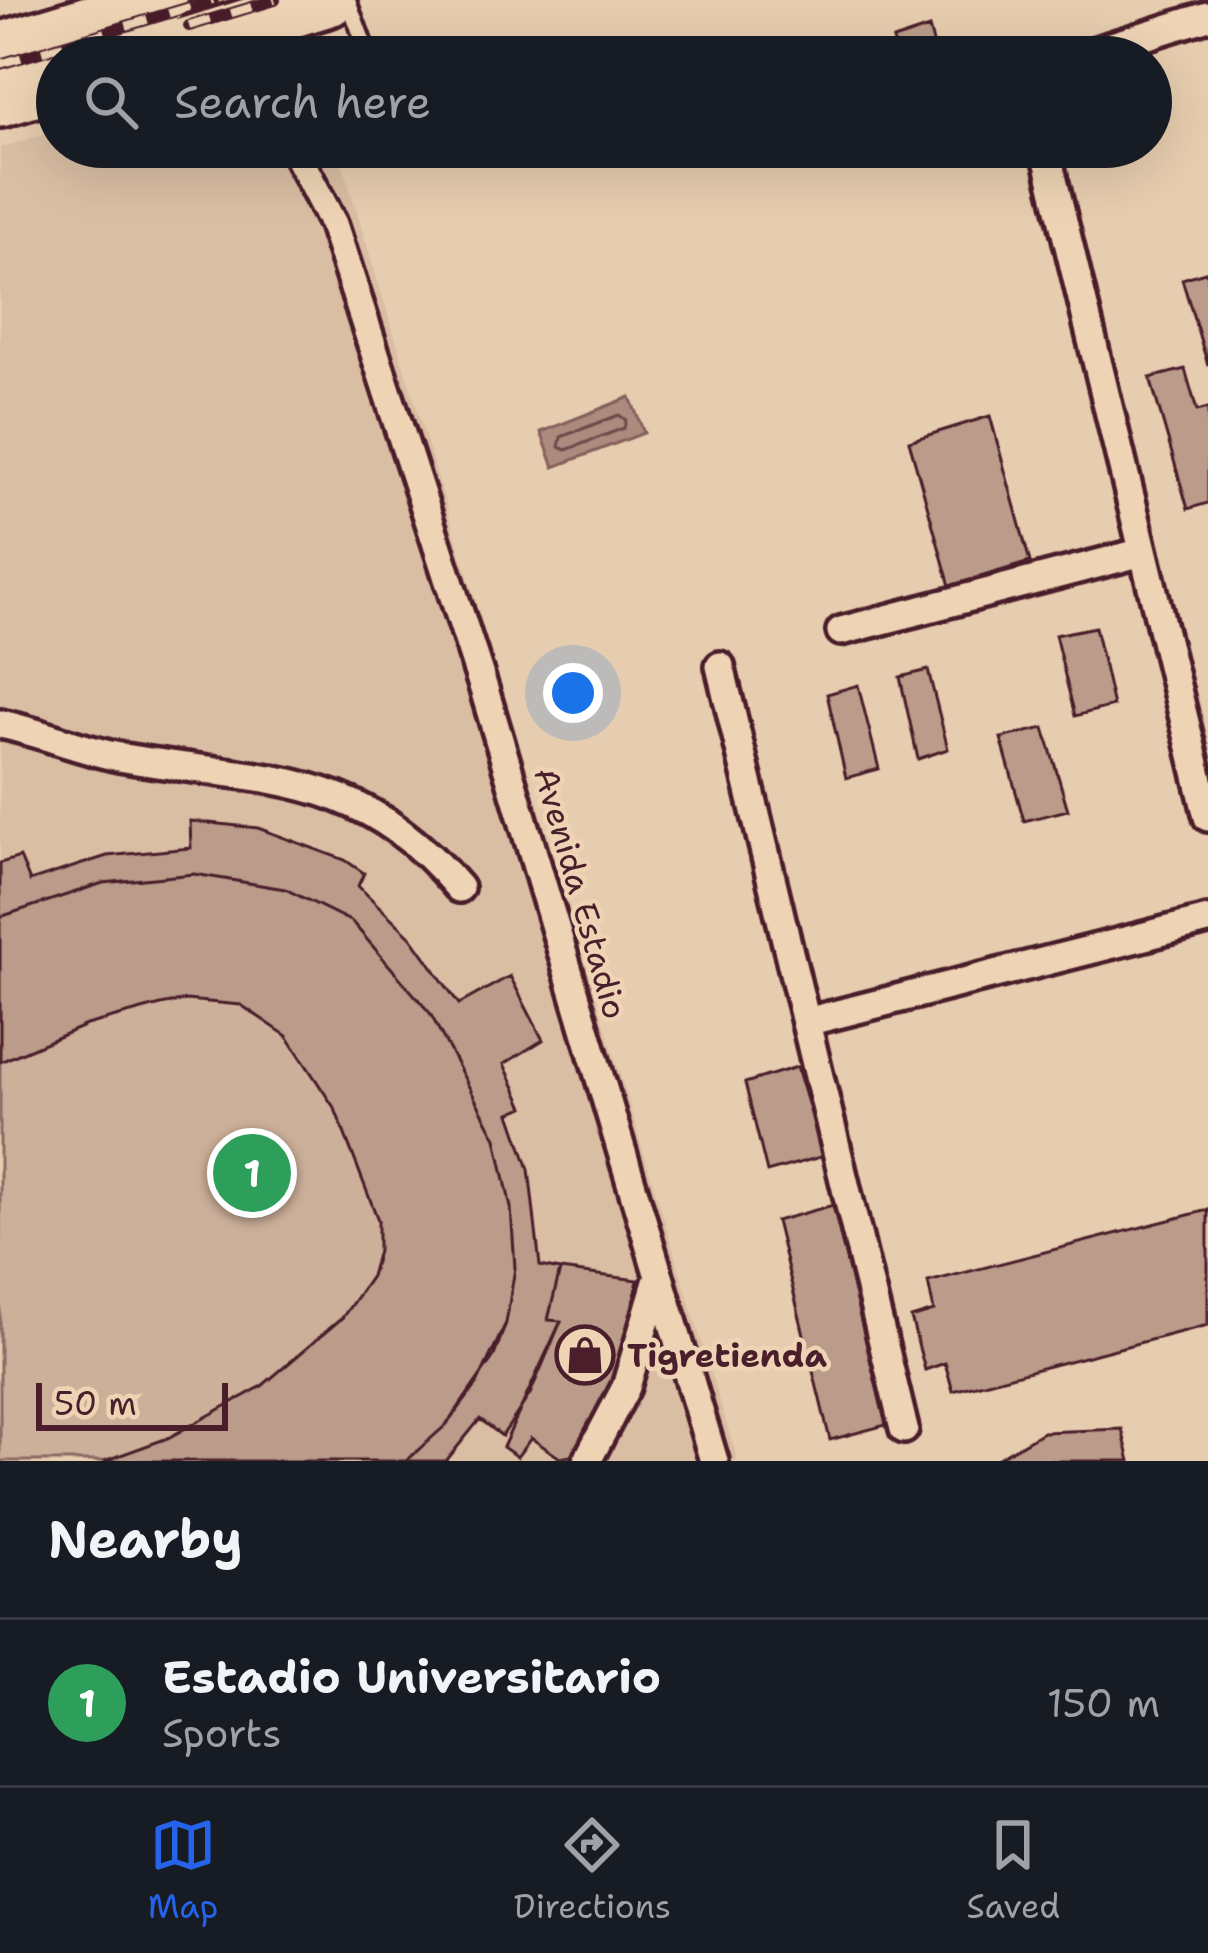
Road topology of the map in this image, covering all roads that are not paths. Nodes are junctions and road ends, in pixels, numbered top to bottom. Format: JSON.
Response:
{"nodes":[{"id":1,"x":161,"y":0,"type":"edge"},
{"id":2,"x":328,"y":0,"type":"edge"},
{"id":3,"x":348,"y":0,"type":"edge"},
{"id":4,"x":1208,"y":16,"type":"edge"},
{"id":5,"x":57,"y":32,"type":"junction"},
{"id":6,"x":44,"y":36,"type":"edge"},
{"id":7,"x":50,"y":36,"type":"edge"},
{"id":8,"x":277,"y":36,"type":"edge"},
{"id":9,"x":361,"y":36,"type":"edge"},
{"id":10,"x":1144,"y":36,"type":"edge"},
{"id":11,"x":36,"y":39,"type":"edge"},
{"id":12,"x":36,"y":45,"type":"edge"},
{"id":13,"x":0,"y":50,"type":"edge"},
{"id":14,"x":0,"y":66,"type":"edge"},
{"id":15,"x":36,"y":90,"type":"edge"},
{"id":16,"x":0,"y":101,"type":"edge"},
{"id":17,"x":304,"y":168,"type":"edge"},
{"id":18,"x":1051,"y":168,"type":"edge"},
{"id":19,"x":1144,"y":552,"type":"junction"},
{"id":20,"x":841,"y":631,"type":"dead end"},
{"id":21,"x":720,"y":667,"type":"dead end"},
{"id":22,"x":0,"y":724,"type":"edge"},
{"id":23,"x":1208,"y":817,"type":"edge"},
{"id":24,"x":459,"y":888,"type":"dead end"},
{"id":25,"x":1208,"y":920,"type":"edge"},
{"id":26,"x":806,"y":1022,"type":"junction"},
{"id":27,"x":658,"y":1278,"type":"junction"},
{"id":28,"x":904,"y":1430,"type":"dead end"},
{"id":29,"x":587,"y":1461,"type":"edge"},
{"id":30,"x":715,"y":1461,"type":"edge"}],
"edges":[{"from":1,"to":5,"type":"highway"},
{"from":2,"to":8,"type":"highway"},
{"from":3,"to":9,"type":"lane"},
{"from":4,"to":10,"type":"street"},
{"from":5,"to":6,"type":"highway"},
{"from":5,"to":7,"type":"highway"},
{"from":11,"to":13,"type":"highway"},
{"from":12,"to":14,"type":"highway"},
{"from":15,"to":16,"type":"highway"},
{"from":17,"to":27,"type":"street","name":"Avenida Estadio"},
{"from":18,"to":19,"type":"street"},
{"from":19,"to":20,"type":"street"},
{"from":19,"to":23,"type":"street"},
{"from":21,"to":26,"type":"street"},
{"from":22,"to":24,"type":"street"},
{"from":25,"to":26,"type":"street"},
{"from":26,"to":28,"type":"street"},
{"from":27,"to":29,"type":"street"},
{"from":27,"to":30,"type":"street","name":"Avenida Estadio"}]}
